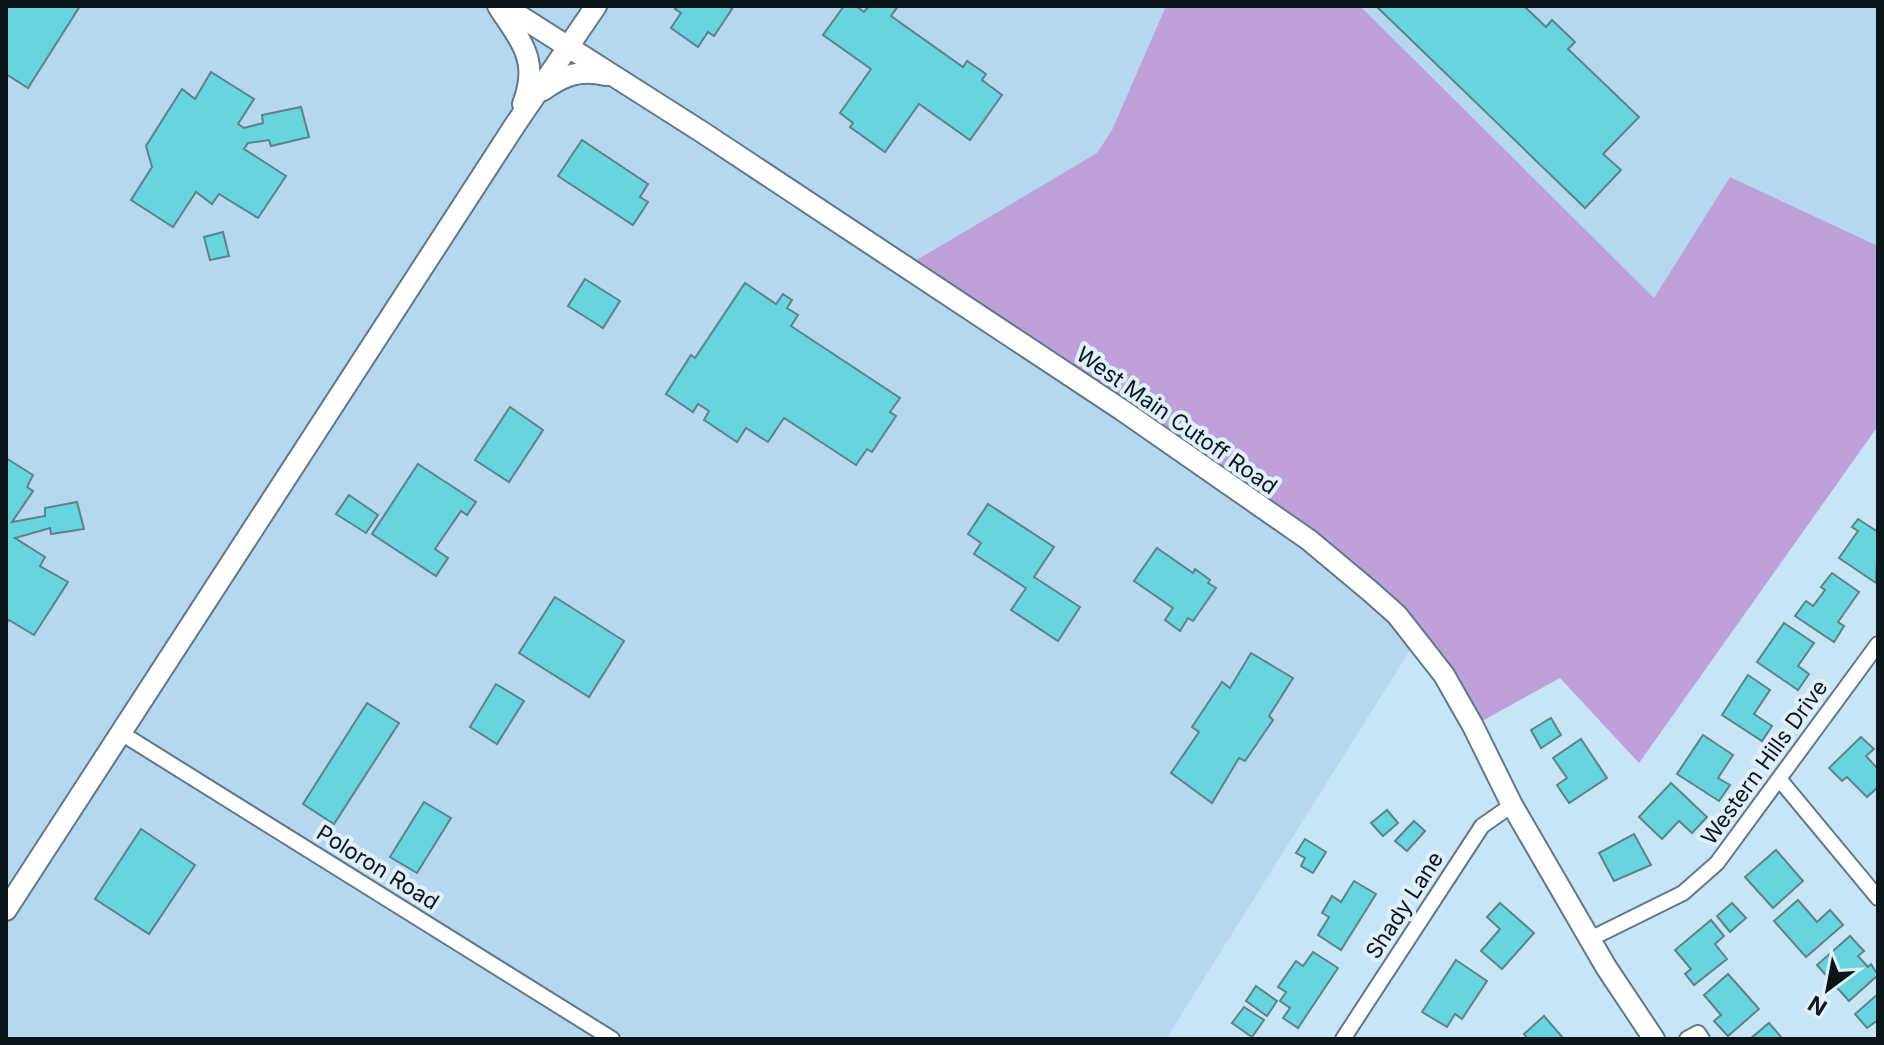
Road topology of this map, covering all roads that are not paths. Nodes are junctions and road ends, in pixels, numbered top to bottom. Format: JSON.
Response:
{"nodes":[{"id":1,"x":501,"y":6,"type":"edge"},
{"id":2,"x":596,"y":6,"type":"edge"},
{"id":3,"x":566,"y":47,"type":"junction"},
{"id":4,"x":618,"y":77,"type":"junction"},
{"id":5,"x":537,"y":95,"type":"junction"},
{"id":6,"x":515,"y":125,"type":"junction"},
{"id":7,"x":1878,"y":644,"type":"edge"},
{"id":8,"x":121,"y":733,"type":"junction"},
{"id":9,"x":1780,"y":780,"type":"junction"},
{"id":10,"x":1512,"y":805,"type":"junction"},
{"id":11,"x":1878,"y":898,"type":"edge"},
{"id":12,"x":6,"y":910,"type":"edge"},
{"id":13,"x":1590,"y":939,"type":"junction"},
{"id":14,"x":612,"y":1039,"type":"edge"},
{"id":15,"x":1343,"y":1039,"type":"edge"},
{"id":16,"x":1654,"y":1039,"type":"edge"},
{"id":17,"x":1687,"y":1039,"type":"edge"},
{"id":18,"x":1702,"y":1039,"type":"edge"}],
"edges":[{"from":1,"to":3,"type":"main road","name":"West Main Cutoff Road"},
{"from":1,"to":6,"type":"main road"},
{"from":2,"to":3,"type":"main road"},
{"from":3,"to":4,"type":"main road","name":"West Main Cutoff Road"},
{"from":3,"to":5,"type":"main road"},
{"from":4,"to":5,"type":"main road"},
{"from":4,"to":10,"type":"main road","name":"West Main Cutoff Road"},
{"from":5,"to":6,"type":"main road"},
{"from":6,"to":8,"type":"main road"},
{"from":7,"to":9,"type":"street","name":"Western Hills Drive"},
{"from":8,"to":12,"type":"main road"},
{"from":8,"to":14,"type":"street","name":"Poloron Road"},
{"from":9,"to":11,"type":"street"},
{"from":9,"to":13,"type":"street","name":"Western Hills Drive"},
{"from":10,"to":13,"type":"main road","name":"West Main Cutoff Road"},
{"from":10,"to":15,"type":"street","name":"Shady Lane"},
{"from":13,"to":16,"type":"main road","name":"West Main Cutoff Road"},
{"from":17,"to":18,"type":"street"}]}
